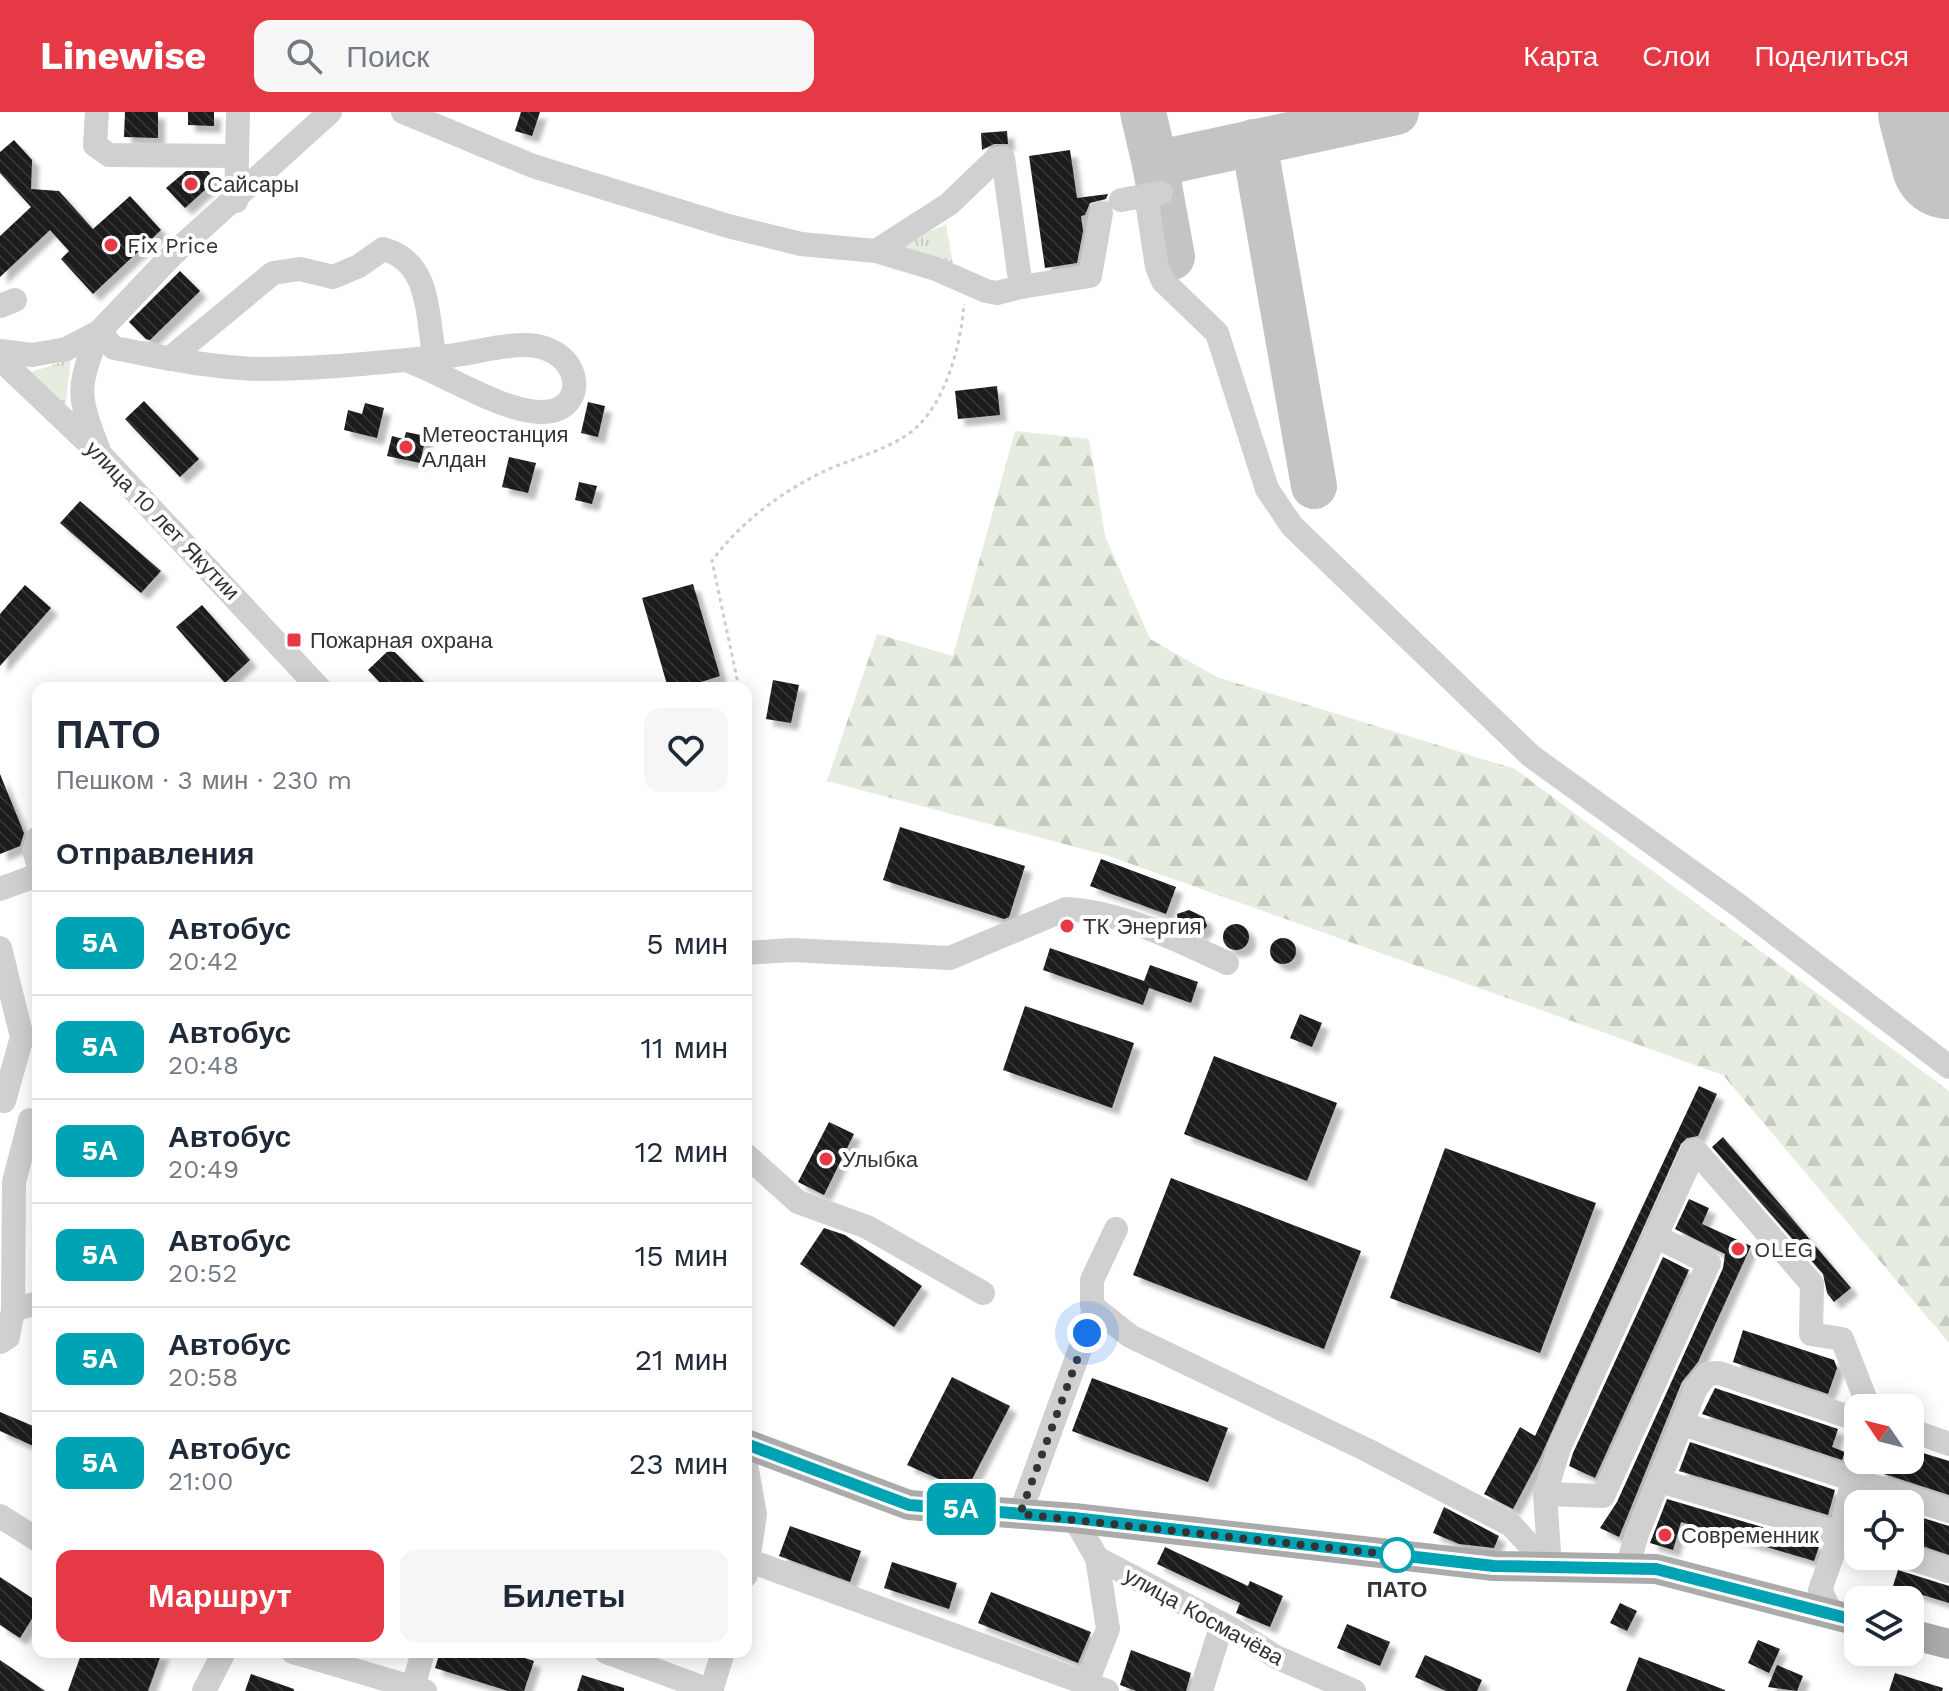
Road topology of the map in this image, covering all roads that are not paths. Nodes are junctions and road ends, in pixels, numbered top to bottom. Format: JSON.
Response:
{"nodes":[{"id":1,"x":97,"y":112,"type":"edge"},
{"id":2,"x":238,"y":112,"type":"edge"},
{"id":3,"x":330,"y":112,"type":"edge"},
{"id":4,"x":403,"y":112,"type":"edge"},
{"id":5,"x":237,"y":156,"type":"junction"},
{"id":6,"x":236,"y":201,"type":"junction"},
{"id":7,"x":876,"y":251,"type":"junction"},
{"id":8,"x":1021,"y":287,"type":"junction"},
{"id":9,"x":99,"y":332,"type":"junction"},
{"id":10,"x":0,"y":351,"type":"edge"},
{"id":11,"x":435,"y":358,"type":"junction"},
{"id":12,"x":0,"y":359,"type":"edge"},
{"id":13,"x":169,"y":359,"type":"junction"},
{"id":14,"x":406,"y":360,"type":"junction"},
{"id":15,"x":100,"y":454,"type":"junction"},
{"id":16,"x":313,"y":682,"type":"edge"},
{"id":17,"x":32,"y":877,"type":"edge"},
{"id":18,"x":0,"y":889,"type":"edge"},
{"id":19,"x":0,"y":948,"type":"edge"},
{"id":20,"x":752,"y":953,"type":"edge"},
{"id":21,"x":1227,"y":963,"type":"dead end"},
{"id":22,"x":30,"y":1046,"type":"edge"},
{"id":23,"x":1949,"y":1067,"type":"edge"},
{"id":24,"x":2,"y":1100,"type":"edge"},
{"id":25,"x":32,"y":1122,"type":"edge"},
{"id":26,"x":32,"y":1129,"type":"edge"},
{"id":27,"x":752,"y":1160,"type":"edge"},
{"id":28,"x":1116,"y":1229,"type":"dead end"},
{"id":29,"x":1655,"y":1236,"type":"junction"},
{"id":30,"x":983,"y":1293,"type":"dead end"},
{"id":31,"x":32,"y":1305,"type":"edge"},
{"id":32,"x":1095,"y":1308,"type":"junction"},
{"id":33,"x":13,"y":1310,"type":"junction"},
{"id":34,"x":0,"y":1342,"type":"edge"},
{"id":35,"x":1864,"y":1394,"type":"edge"},
{"id":36,"x":1844,"y":1415,"type":"edge"},
{"id":37,"x":1683,"y":1424,"type":"junction"},
{"id":38,"x":1924,"y":1435,"type":"edge"},
{"id":39,"x":1949,"y":1444,"type":"edge"},
{"id":40,"x":752,"y":1446,"type":"edge"},
{"id":41,"x":1844,"y":1468,"type":"edge"},
{"id":42,"x":1863,"y":1474,"type":"edge"},
{"id":43,"x":1660,"y":1481,"type":"junction"},
{"id":44,"x":1545,"y":1494,"type":"junction"},
{"id":45,"x":1949,"y":1511,"type":"edge"},
{"id":46,"x":1020,"y":1514,"type":"junction"},
{"id":47,"x":0,"y":1516,"type":"edge"},
{"id":48,"x":1074,"y":1518,"type":"junction"},
{"id":49,"x":32,"y":1536,"type":"edge"},
{"id":50,"x":1844,"y":1536,"type":"edge"},
{"id":51,"x":1844,"y":1546,"type":"edge"},
{"id":52,"x":1097,"y":1558,"type":"junction"},
{"id":53,"x":1924,"y":1563,"type":"edge"},
{"id":54,"x":1550,"y":1567,"type":"junction"},
{"id":55,"x":1627,"y":1568,"type":"junction"},
{"id":56,"x":752,"y":1569,"type":"edge"},
{"id":57,"x":1949,"y":1571,"type":"edge"},
{"id":58,"x":1844,"y":1616,"type":"edge"},
{"id":59,"x":1844,"y":1617,"type":"edge"},
{"id":60,"x":1222,"y":1624,"type":"junction"},
{"id":61,"x":1924,"y":1638,"type":"edge"},
{"id":62,"x":1949,"y":1644,"type":"edge"},
{"id":63,"x":221,"y":1658,"type":"edge"},
{"id":64,"x":313,"y":1658,"type":"edge"},
{"id":65,"x":422,"y":1658,"type":"edge"},
{"id":66,"x":622,"y":1658,"type":"edge"},
{"id":67,"x":721,"y":1658,"type":"edge"},
{"id":68,"x":1097,"y":1687,"type":"edge"},
{"id":69,"x":419,"y":1689,"type":"edge"},
{"id":70,"x":204,"y":1691,"type":"edge"},
{"id":71,"x":712,"y":1691,"type":"edge"},
{"id":72,"x":1201,"y":1691,"type":"edge"},
{"id":73,"x":1354,"y":1691,"type":"edge"}],
"edges":[{"from":1,"to":5,"type":"street"},
{"from":2,"to":5,"type":"street"},
{"from":3,"to":6,"type":"street"},
{"from":4,"to":7,"type":"street"},
{"from":5,"to":6,"type":"street"},
{"from":6,"to":9,"type":"street"},
{"from":7,"to":8,"type":"street"},
{"from":7,"to":8,"type":"street"},
{"from":8,"to":23,"type":"street"},
{"from":9,"to":10,"type":"street"},
{"from":9,"to":13,"type":"street"},
{"from":9,"to":15,"type":"street"},
{"from":11,"to":13,"type":"street"},
{"from":11,"to":14,"type":"street"},
{"from":11,"to":14,"type":"street"},
{"from":12,"to":15,"type":"street","name":"улица 10 лет Якутии"},
{"from":13,"to":14,"type":"street"},
{"from":15,"to":16,"type":"street","name":"улица 10 лет Якутии"},
{"from":17,"to":18,"type":"street"},
{"from":19,"to":22,"type":"street"},
{"from":20,"to":21,"type":"street"},
{"from":22,"to":24,"type":"street"},
{"from":24,"to":25,"type":"street"},
{"from":26,"to":33,"type":"street"},
{"from":27,"to":30,"type":"street"},
{"from":28,"to":32,"type":"street"},
{"from":29,"to":35,"type":"street"},
{"from":29,"to":44,"type":"street"},
{"from":29,"to":44,"type":"street"},
{"from":31,"to":33,"type":"street"},
{"from":32,"to":46,"type":"street"},
{"from":32,"to":54,"type":"street"},
{"from":33,"to":34,"type":"street"},
{"from":36,"to":37,"type":"street"},
{"from":37,"to":41,"type":"street"},
{"from":37,"to":43,"type":"street"},
{"from":38,"to":39,"type":"street"},
{"from":40,"to":46,"type":"main road"},
{"from":42,"to":45,"type":"street"},
{"from":43,"to":50,"type":"street"},
{"from":43,"to":55,"type":"street"},
{"from":44,"to":54,"type":"street"},
{"from":46,"to":48,"type":"main road"},
{"from":47,"to":49,"type":"street"},
{"from":48,"to":52,"type":"street"},
{"from":48,"to":54,"type":"main road"},
{"from":51,"to":58,"type":"street"},
{"from":52,"to":60,"type":"street","name":"улица Космачёва"},
{"from":52,"to":68,"type":"street"},
{"from":53,"to":57,"type":"street"},
{"from":54,"to":55,"type":"main road"},
{"from":55,"to":59,"type":"main road"},
{"from":56,"to":68,"type":"street"},
{"from":60,"to":72,"type":"street"},
{"from":60,"to":73,"type":"street","name":"улица Космачёва"},
{"from":61,"to":62,"type":"main road"},
{"from":63,"to":70,"type":"street"},
{"from":64,"to":69,"type":"street"},
{"from":65,"to":69,"type":"street"},
{"from":66,"to":71,"type":"street"},
{"from":67,"to":71,"type":"street"}]}
